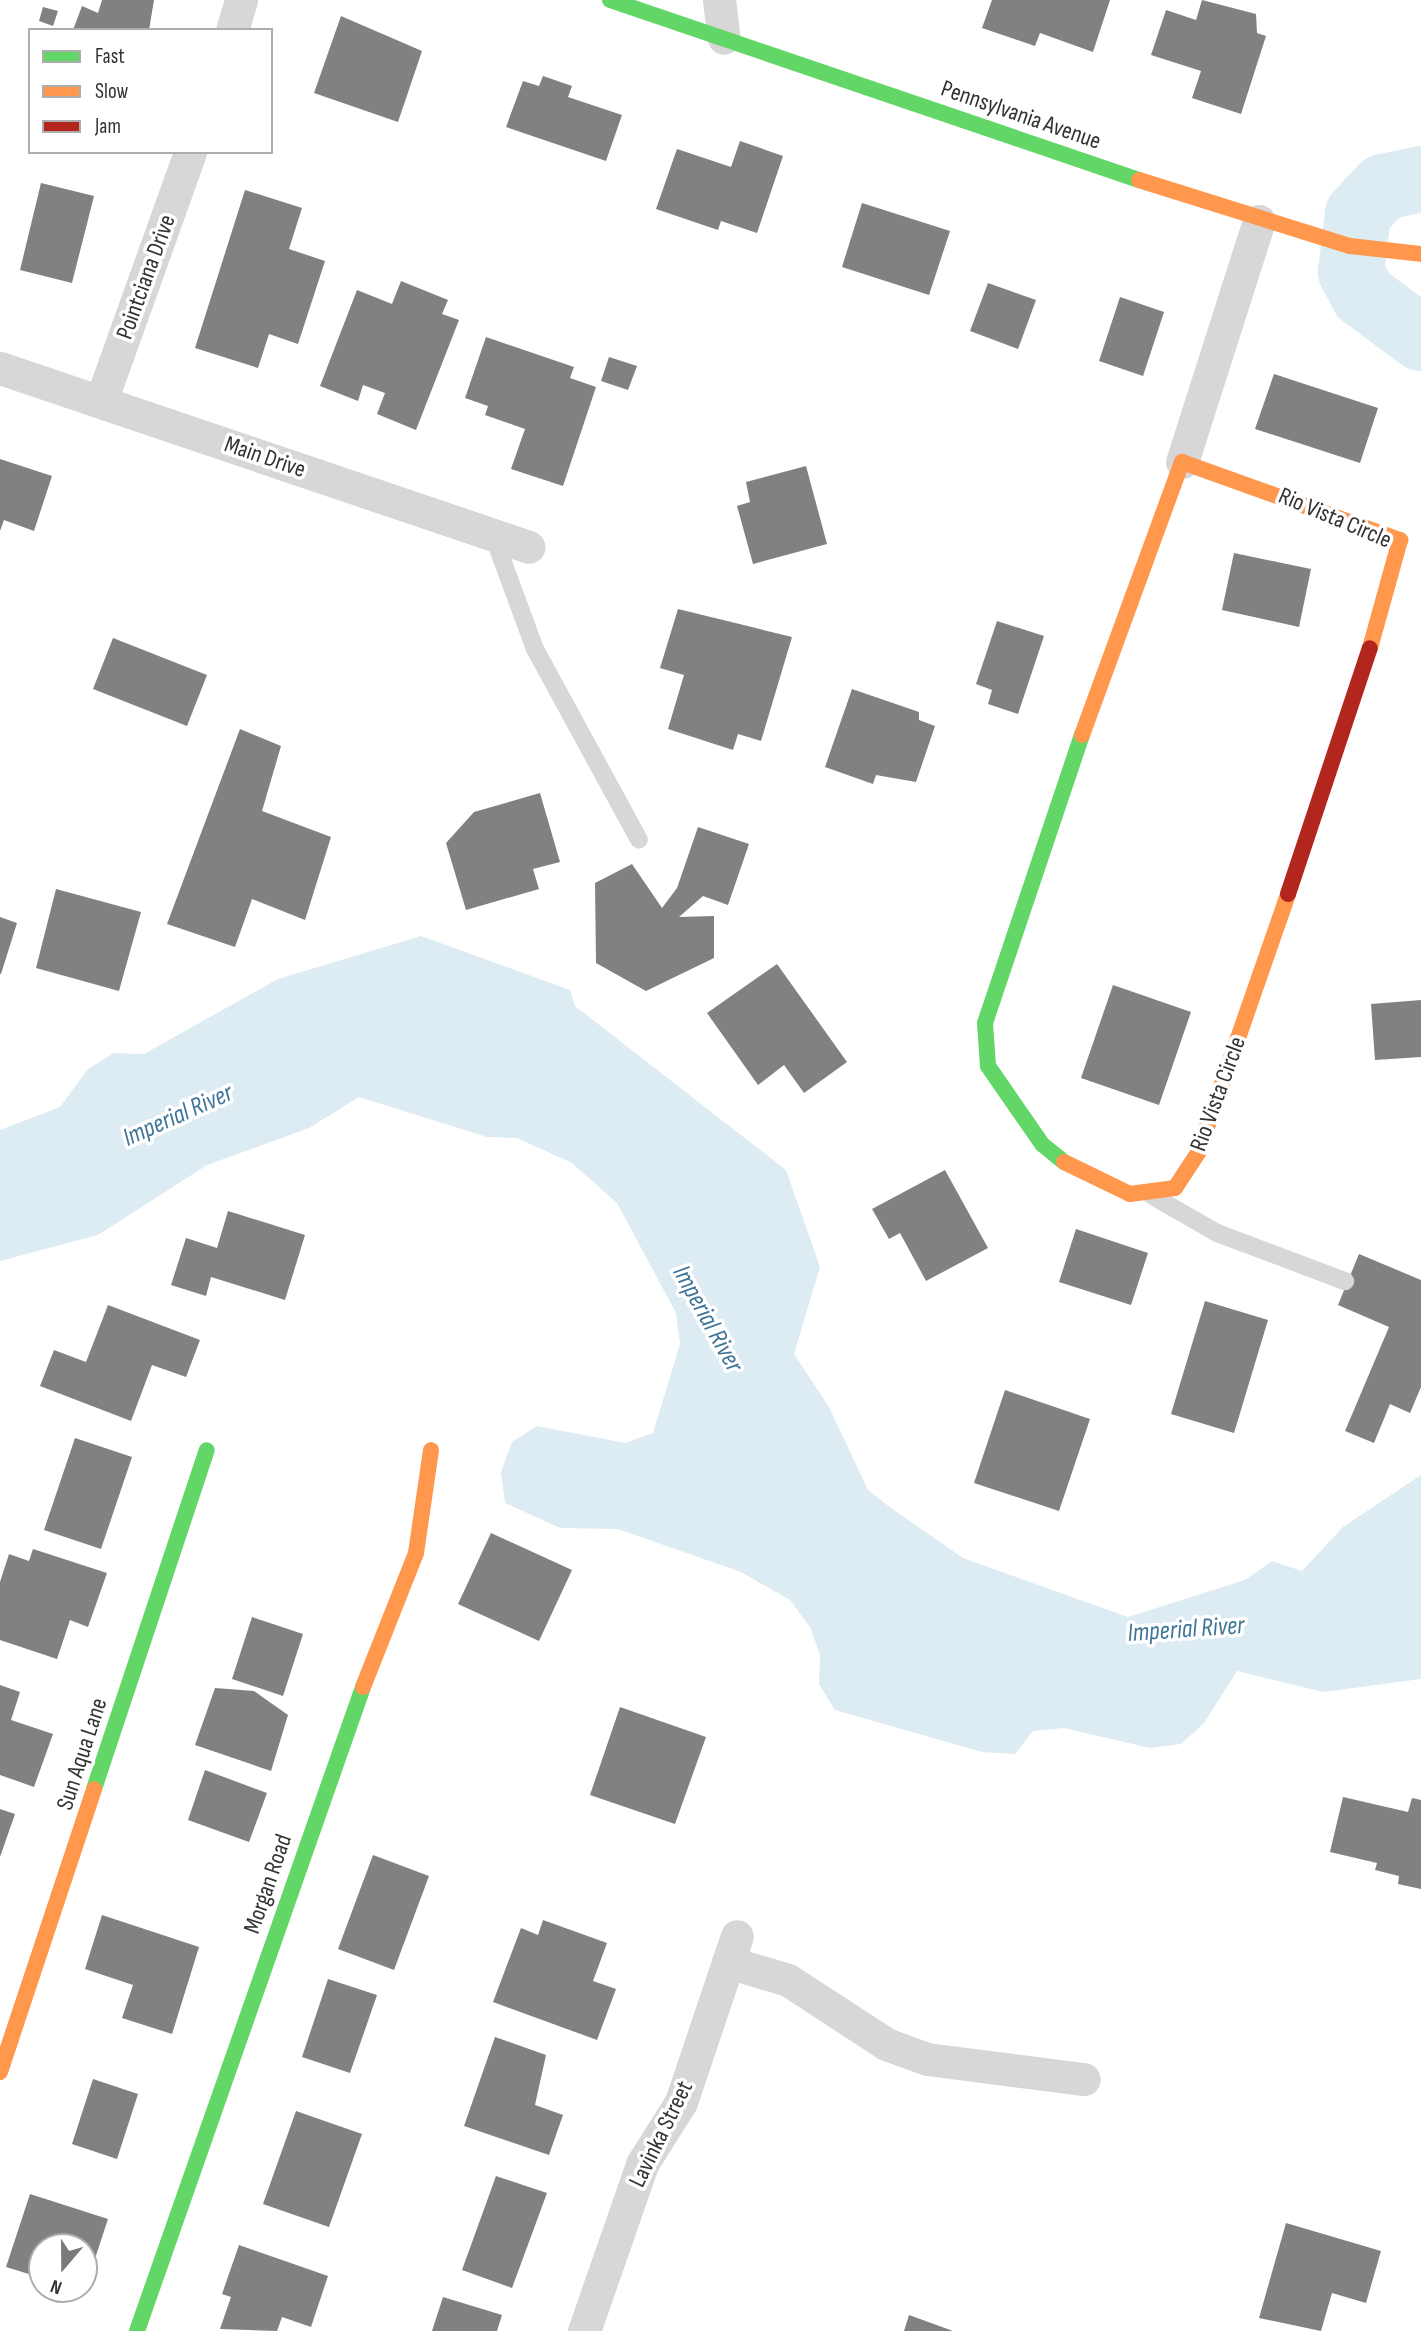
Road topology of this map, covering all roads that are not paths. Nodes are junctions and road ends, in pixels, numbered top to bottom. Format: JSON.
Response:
{"nodes":[{"id":1,"x":242,"y":0,"type":"edge"},
{"id":2,"x":610,"y":0,"type":"edge"},
{"id":3,"x":719,"y":0,"type":"edge"},
{"id":4,"x":233,"y":28,"type":"edge"},
{"id":5,"x":724,"y":38,"type":"junction"},
{"id":6,"x":189,"y":154,"type":"edge"},
{"id":7,"x":1259,"y":221,"type":"junction"},
{"id":8,"x":1413,"y":254,"type":"edge"},
{"id":9,"x":0,"y":368,"type":"edge"},
{"id":10,"x":101,"y":401,"type":"junction"},
{"id":11,"x":1182,"y":462,"type":"junction"},
{"id":12,"x":493,"y":535,"type":"junction"},
{"id":13,"x":529,"y":547,"type":"dead end"},
{"id":14,"x":639,"y":840,"type":"dead end"},
{"id":15,"x":1146,"y":1192,"type":"junction"},
{"id":16,"x":1345,"y":1281,"type":"dead end"},
{"id":17,"x":207,"y":1450,"type":"dead end"},
{"id":18,"x":431,"y":1450,"type":"dead end"},
{"id":19,"x":0,"y":2072,"type":"edge"},
{"id":20,"x":1084,"y":2079,"type":"dead end"},
{"id":21,"x":137,"y":2331,"type":"edge"},
{"id":22,"x":584,"y":2331,"type":"edge"}],
"edges":[{"from":1,"to":4,"type":"street"},
{"from":2,"to":5,"type":"street","name":"Pennsylvania Avenue"},
{"from":3,"to":5,"type":"street"},
{"from":5,"to":7,"type":"street","name":"Pennsylvania Avenue"},
{"from":6,"to":10,"type":"street","name":"Pointciana Drive"},
{"from":7,"to":8,"type":"street","name":"Pennsylvania Avenue"},
{"from":7,"to":11,"type":"street","name":"Rio Vista Circle"},
{"from":9,"to":10,"type":"street","name":"Main Drive"},
{"from":10,"to":12,"type":"street","name":"Main Drive"},
{"from":11,"to":15,"type":"street","name":"Rio Vista Circle"},
{"from":11,"to":15,"type":"street","name":"Rio Vista Circle"},
{"from":12,"to":13,"type":"street","name":"Main Drive"},
{"from":12,"to":14,"type":"lane"},
{"from":15,"to":16,"type":"lane"},
{"from":17,"to":19,"type":"street","name":"Sun Aqua Lane"},
{"from":18,"to":21,"type":"street","name":"Morgan Road"},
{"from":20,"to":22,"type":"street","name":"Lavinka Street"}]}
